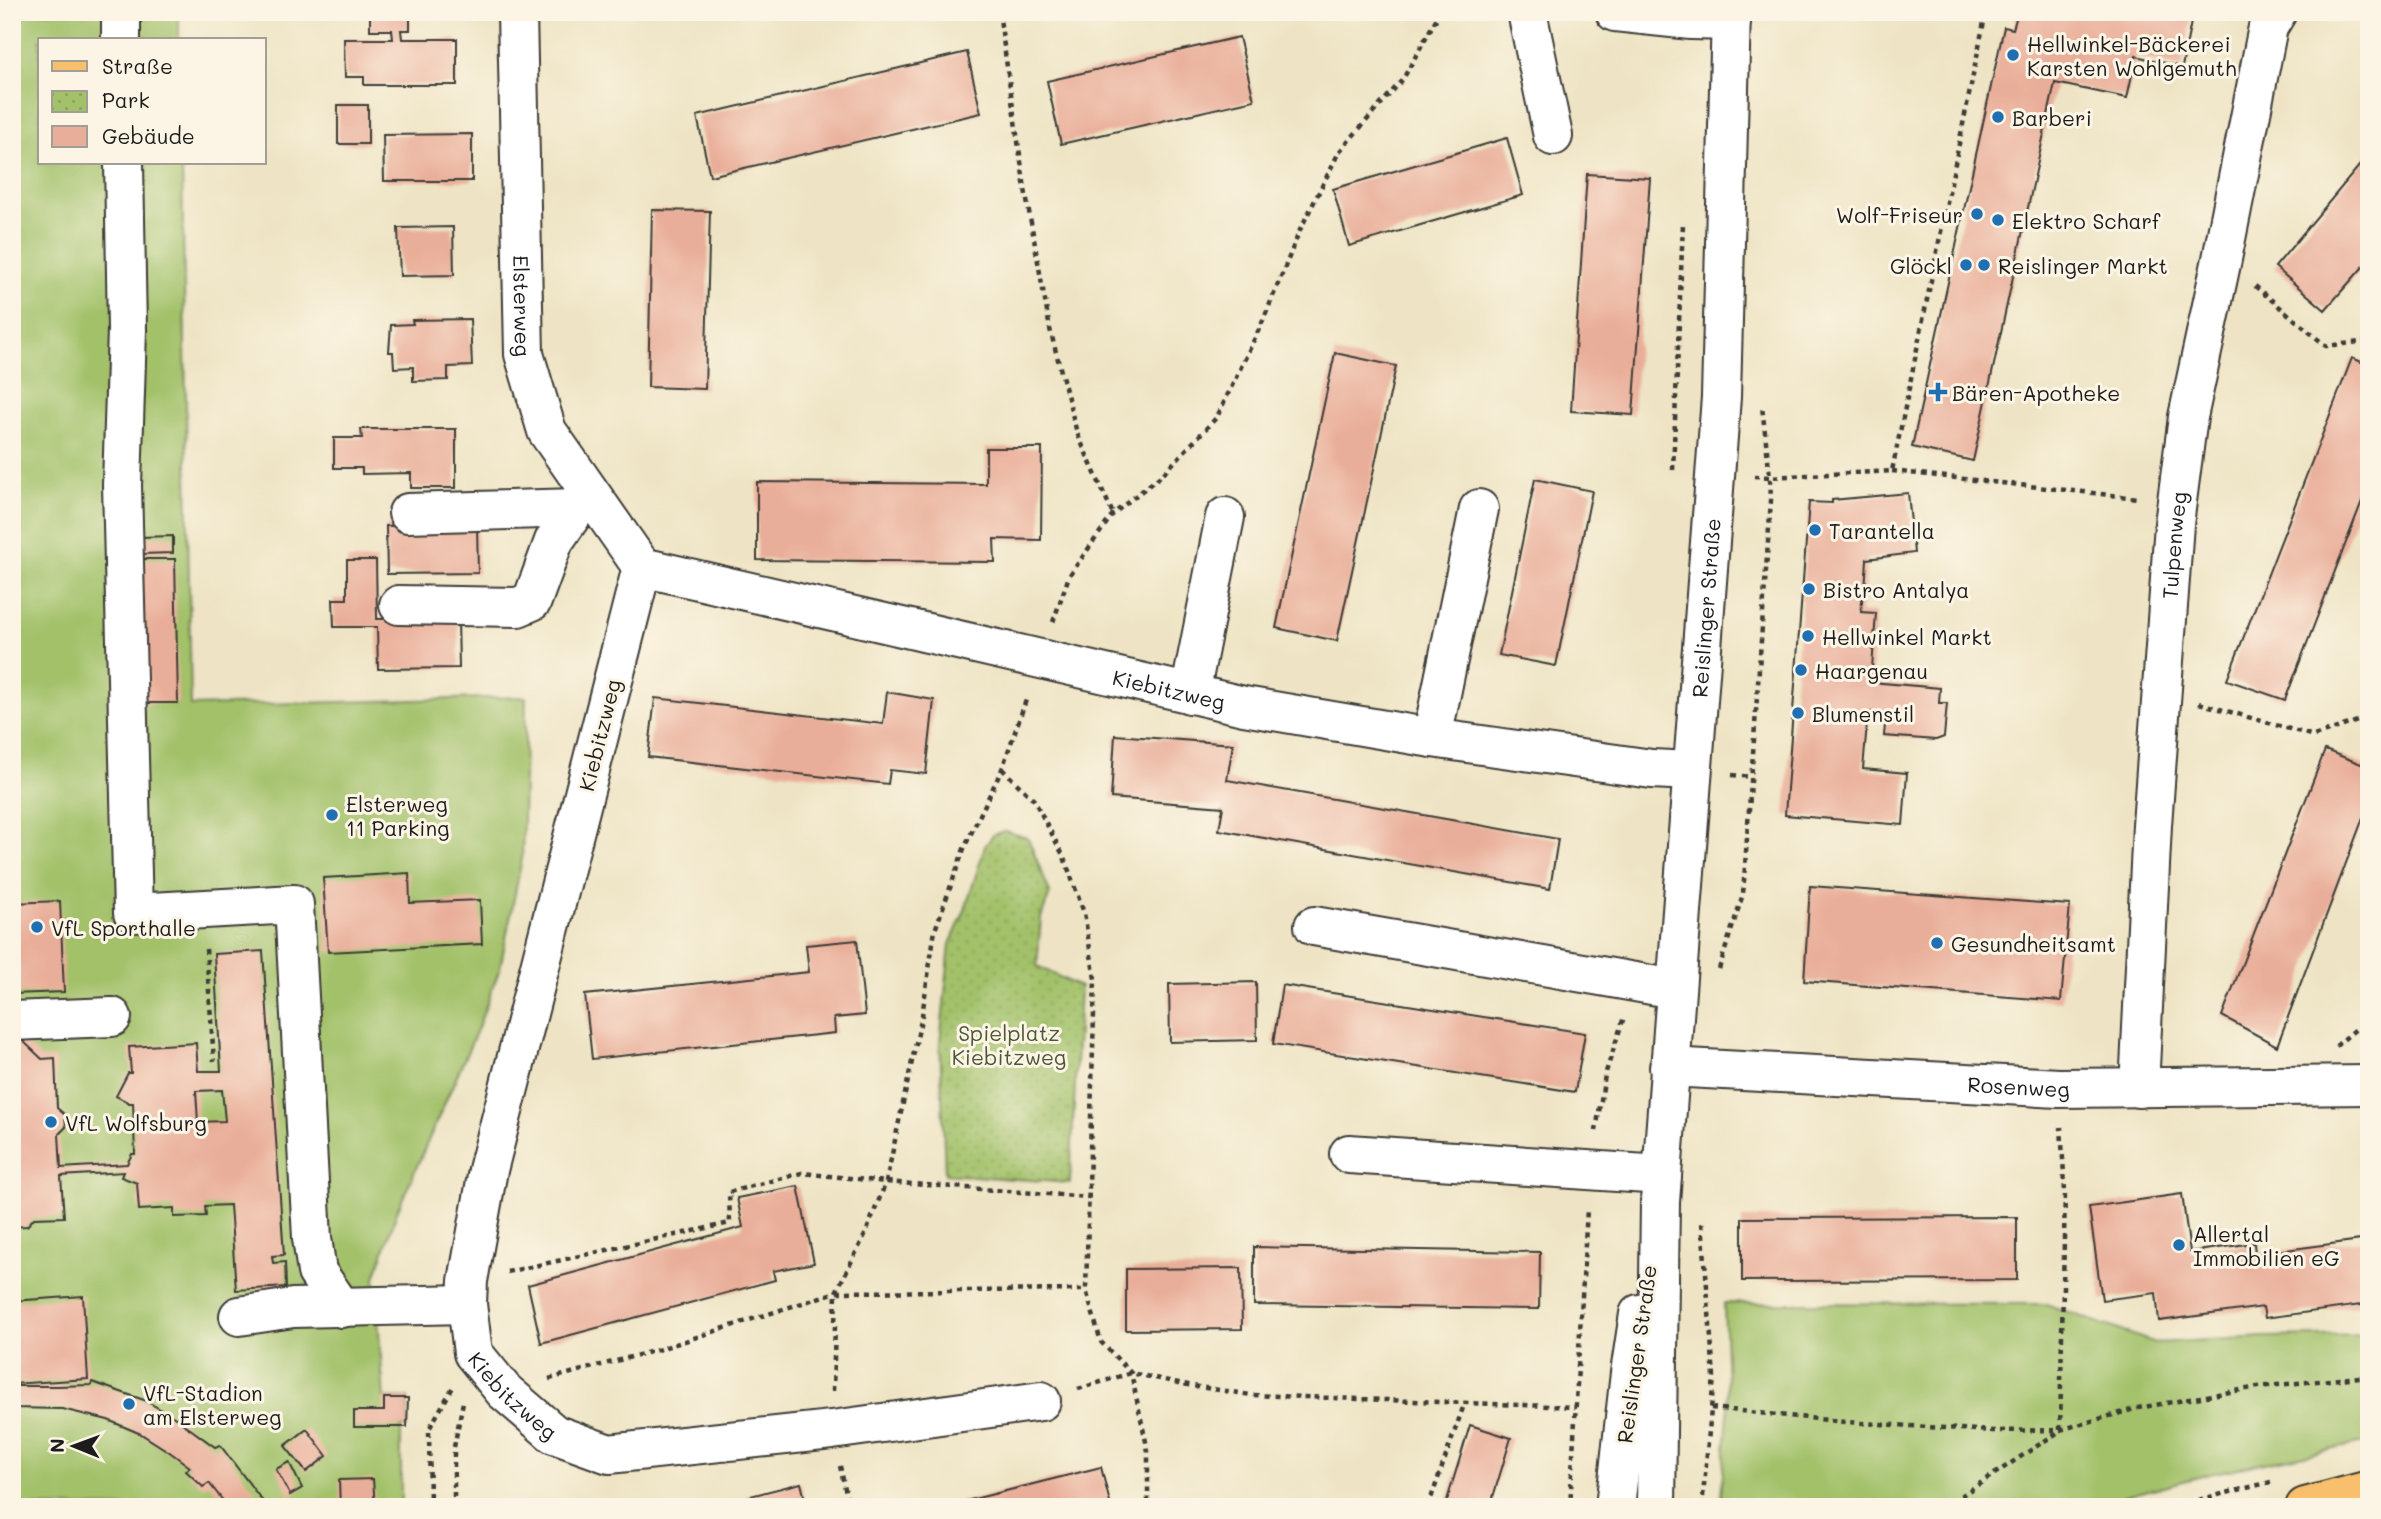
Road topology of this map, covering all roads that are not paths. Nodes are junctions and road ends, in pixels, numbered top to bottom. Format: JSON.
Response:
{"nodes":[{"id":1,"x":121,"y":12,"type":"edge"},
{"id":2,"x":517,"y":12,"type":"edge"},
{"id":3,"x":1527,"y":12,"type":"edge"},
{"id":4,"x":1615,"y":12,"type":"edge"},
{"id":5,"x":2277,"y":12,"type":"edge"},
{"id":6,"x":1731,"y":17,"type":"edge"},
{"id":7,"x":121,"y":38,"type":"edge"},
{"id":8,"x":1553,"y":136,"type":"dead end"},
{"id":9,"x":124,"y":164,"type":"edge"},
{"id":10,"x":582,"y":500,"type":"junction"},
{"id":11,"x":1479,"y":509,"type":"dead end"},
{"id":12,"x":408,"y":513,"type":"dead end"},
{"id":13,"x":1224,"y":517,"type":"dead end"},
{"id":14,"x":642,"y":568,"type":"junction"},
{"id":15,"x":399,"y":605,"type":"dead end"},
{"id":16,"x":1191,"y":694,"type":"junction"},
{"id":17,"x":1432,"y":738,"type":"junction"},
{"id":18,"x":1691,"y":771,"type":"junction"},
{"id":19,"x":1314,"y":926,"type":"dead end"},
{"id":20,"x":1675,"y":989,"type":"junction"},
{"id":21,"x":112,"y":1017,"type":"dead end"},
{"id":22,"x":12,"y":1021,"type":"edge"},
{"id":23,"x":1669,"y":1067,"type":"junction"},
{"id":24,"x":2369,"y":1085,"type":"edge"},
{"id":25,"x":2139,"y":1088,"type":"junction"},
{"id":26,"x":1349,"y":1154,"type":"dead end"},
{"id":27,"x":1661,"y":1189,"type":"junction"},
{"id":28,"x":467,"y":1293,"type":"junction"},
{"id":29,"x":342,"y":1308,"type":"junction"},
{"id":30,"x":239,"y":1316,"type":"dead end"},
{"id":31,"x":1041,"y":1401,"type":"road end"},
{"id":32,"x":2369,"y":1490,"type":"edge"},
{"id":33,"x":2294,"y":1493,"type":"edge"},
{"id":34,"x":1615,"y":1507,"type":"edge"},
{"id":35,"x":1656,"y":1507,"type":"edge"}],
"edges":[{"from":1,"to":7,"type":"street"},
{"from":2,"to":10,"type":"street","name":"Elsterweg"},
{"from":3,"to":8,"type":"street"},
{"from":4,"to":6,"type":"street"},
{"from":5,"to":25,"type":"street","name":"Tulpenweg"},
{"from":6,"to":18,"type":"street","name":"Reislinger Straße"},
{"from":9,"to":29,"type":"street"},
{"from":10,"to":12,"type":"street"},
{"from":10,"to":14,"type":"street","name":"Elsterweg"},
{"from":10,"to":15,"type":"street"},
{"from":11,"to":17,"type":"street"},
{"from":13,"to":16,"type":"street"},
{"from":14,"to":16,"type":"street","name":"Kiebitzweg"},
{"from":14,"to":28,"type":"street","name":"Kiebitzweg"},
{"from":16,"to":17,"type":"street","name":"Kiebitzweg"},
{"from":17,"to":18,"type":"street","name":"Kiebitzweg"},
{"from":18,"to":20,"type":"street","name":"Reislinger Straße"},
{"from":19,"to":20,"type":"street"},
{"from":20,"to":23,"type":"street","name":"Reislinger Straße"},
{"from":21,"to":22,"type":"street"},
{"from":23,"to":25,"type":"street","name":"Rosenweg"},
{"from":23,"to":27,"type":"street","name":"Reislinger Straße"},
{"from":24,"to":25,"type":"street","name":"Rosenweg"},
{"from":26,"to":27,"type":"street"},
{"from":27,"to":34,"type":"street","name":"Reislinger Straße"},
{"from":27,"to":35,"type":"street","name":"Reislinger Straße"},
{"from":28,"to":29,"type":"street"},
{"from":28,"to":31,"type":"street","name":"Kiebitzweg"},
{"from":29,"to":30,"type":"street"},
{"from":32,"to":33,"type":"main road"}]}
